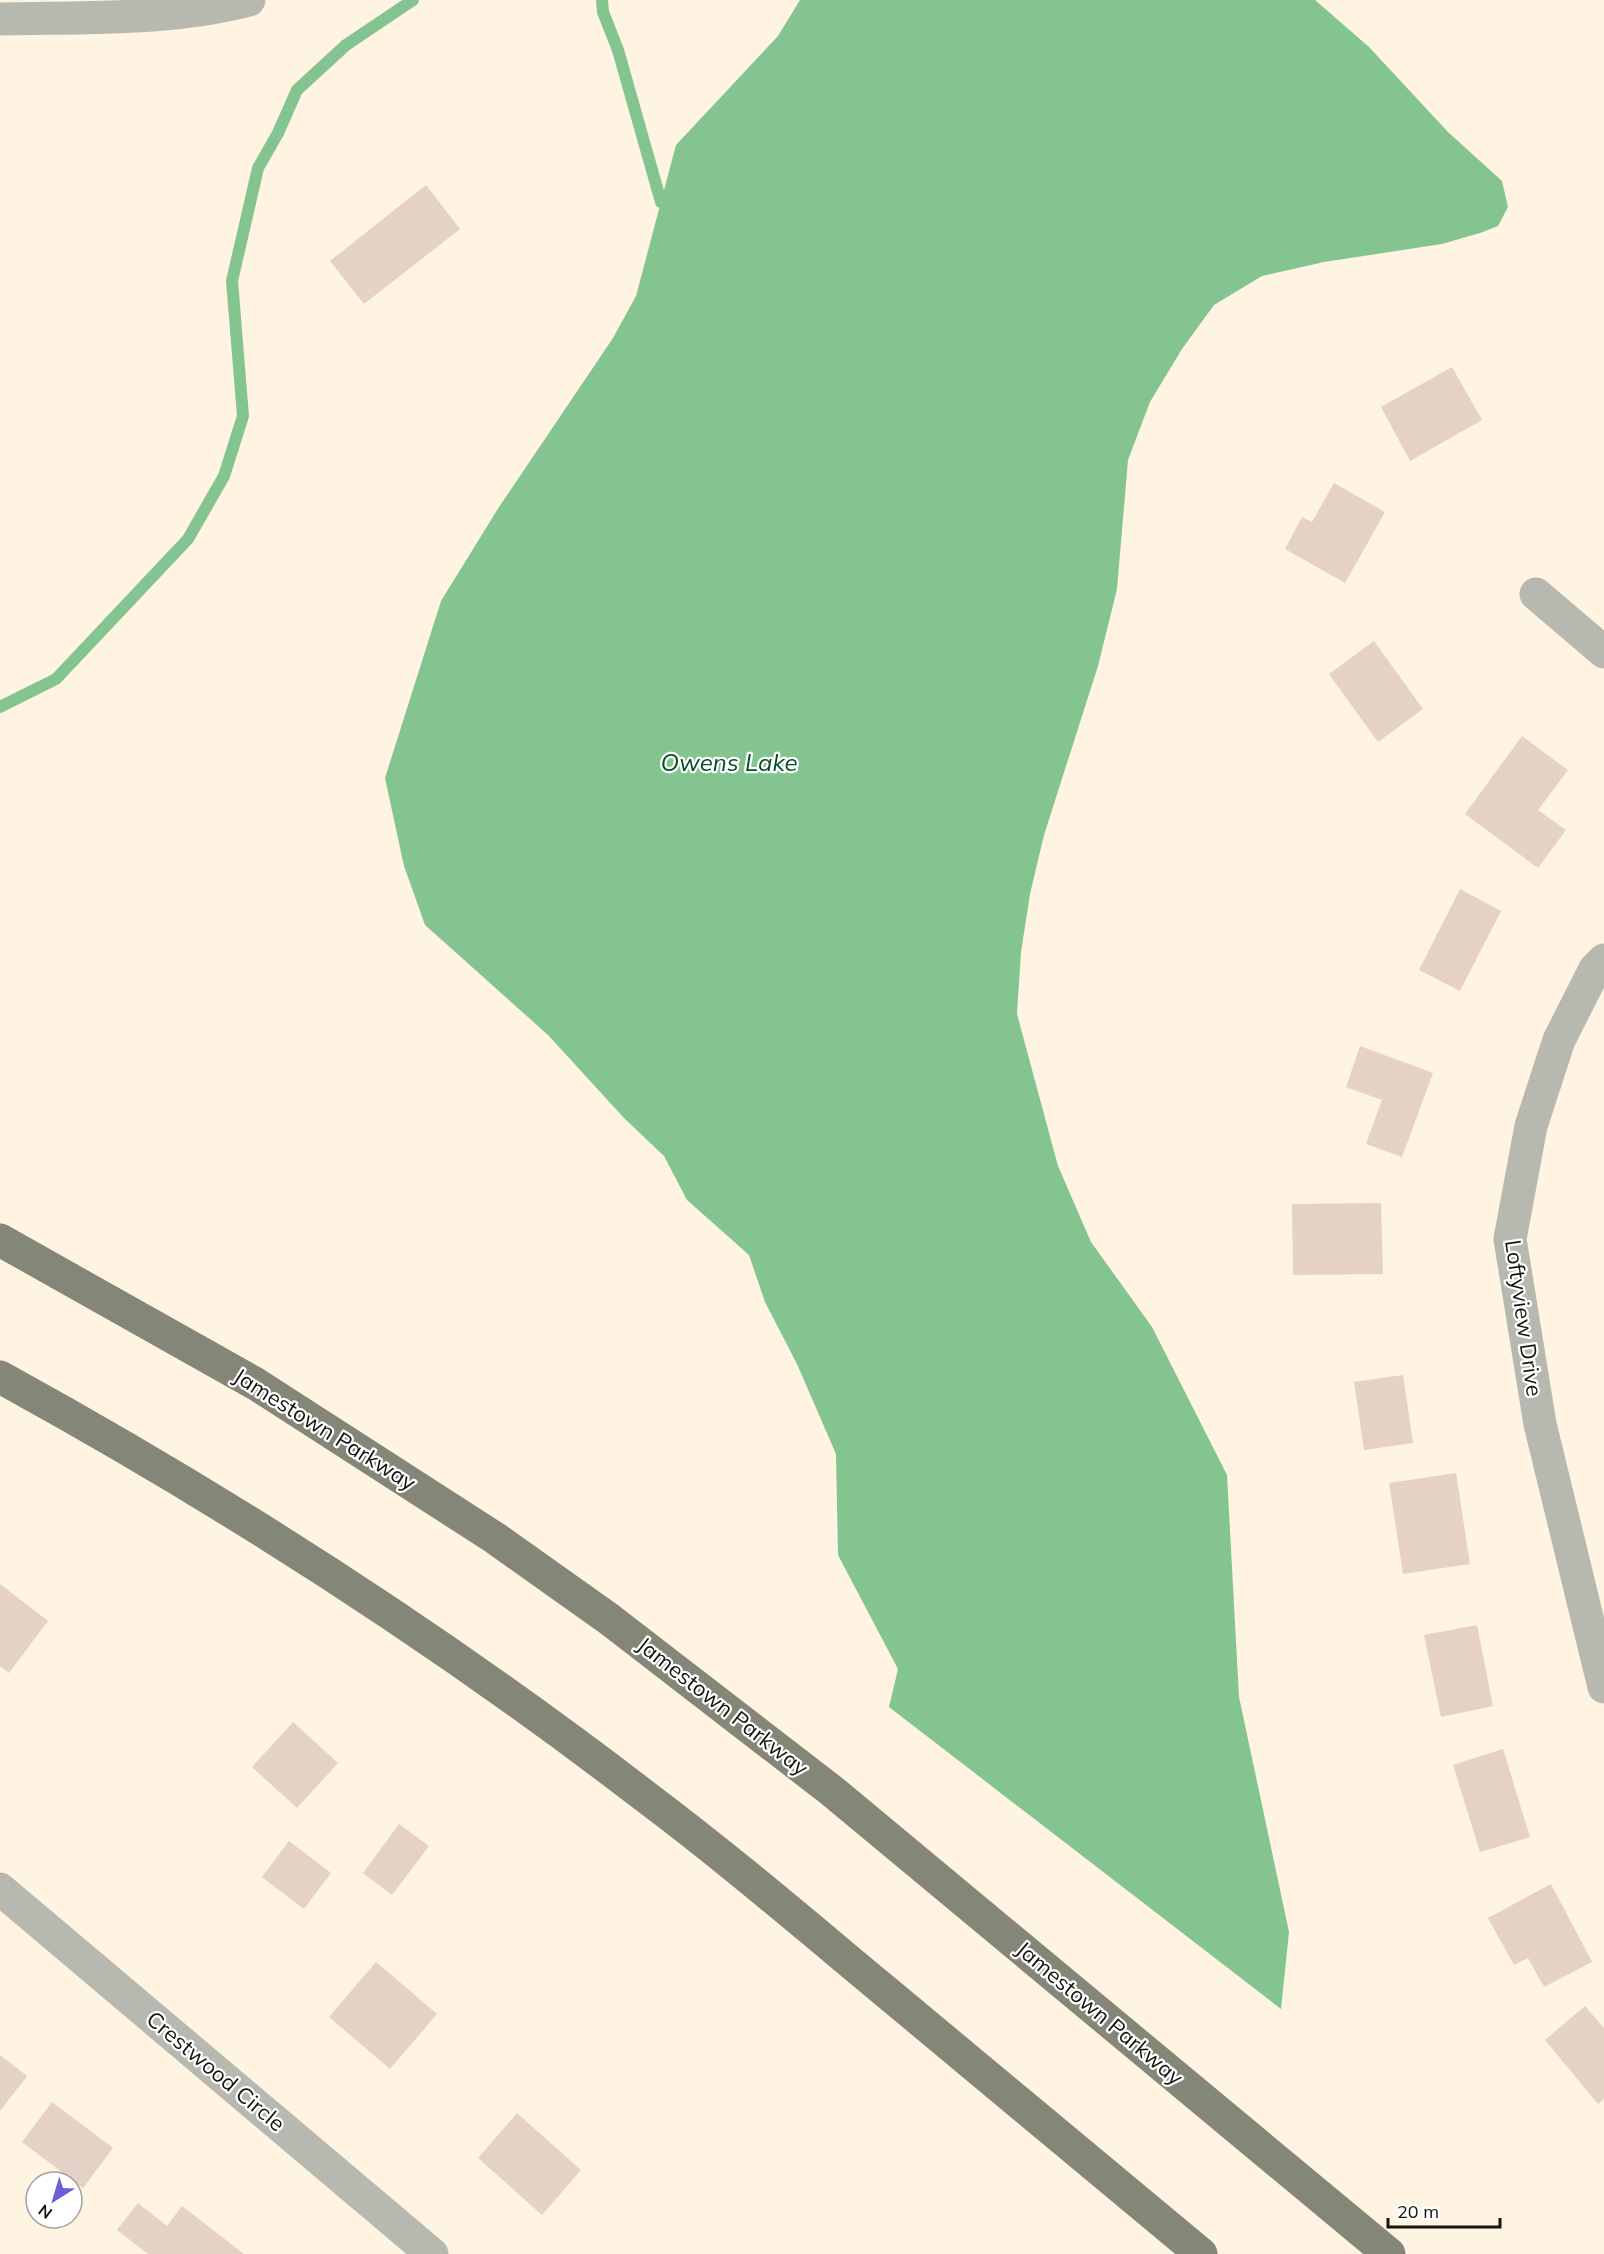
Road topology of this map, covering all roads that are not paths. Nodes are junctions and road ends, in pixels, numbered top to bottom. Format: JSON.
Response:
{"nodes":[{"id":1,"x":249,"y":0,"type":"edge"},
{"id":2,"x":0,"y":19,"type":"edge"},
{"id":3,"x":1536,"y":594,"type":"dead end"},
{"id":4,"x":1604,"y":652,"type":"edge"},
{"id":5,"x":1604,"y":960,"type":"edge"},
{"id":6,"x":0,"y":1240,"type":"edge"},
{"id":7,"x":0,"y":1377,"type":"edge"},
{"id":8,"x":1604,"y":1687,"type":"edge"},
{"id":9,"x":0,"y":1889,"type":"edge"},
{"id":10,"x":432,"y":2254,"type":"edge"},
{"id":11,"x":1202,"y":2254,"type":"edge"},
{"id":12,"x":1389,"y":2254,"type":"edge"}],
"edges":[{"from":1,"to":2,"type":"street"},
{"from":3,"to":4,"type":"street"},
{"from":5,"to":8,"type":"street","name":"Loftyview Drive"},
{"from":6,"to":12,"type":"main road","name":"Jamestown Parkway"},
{"from":7,"to":11,"type":"main road"},
{"from":9,"to":10,"type":"street","name":"Crestwood Circle"}]}
